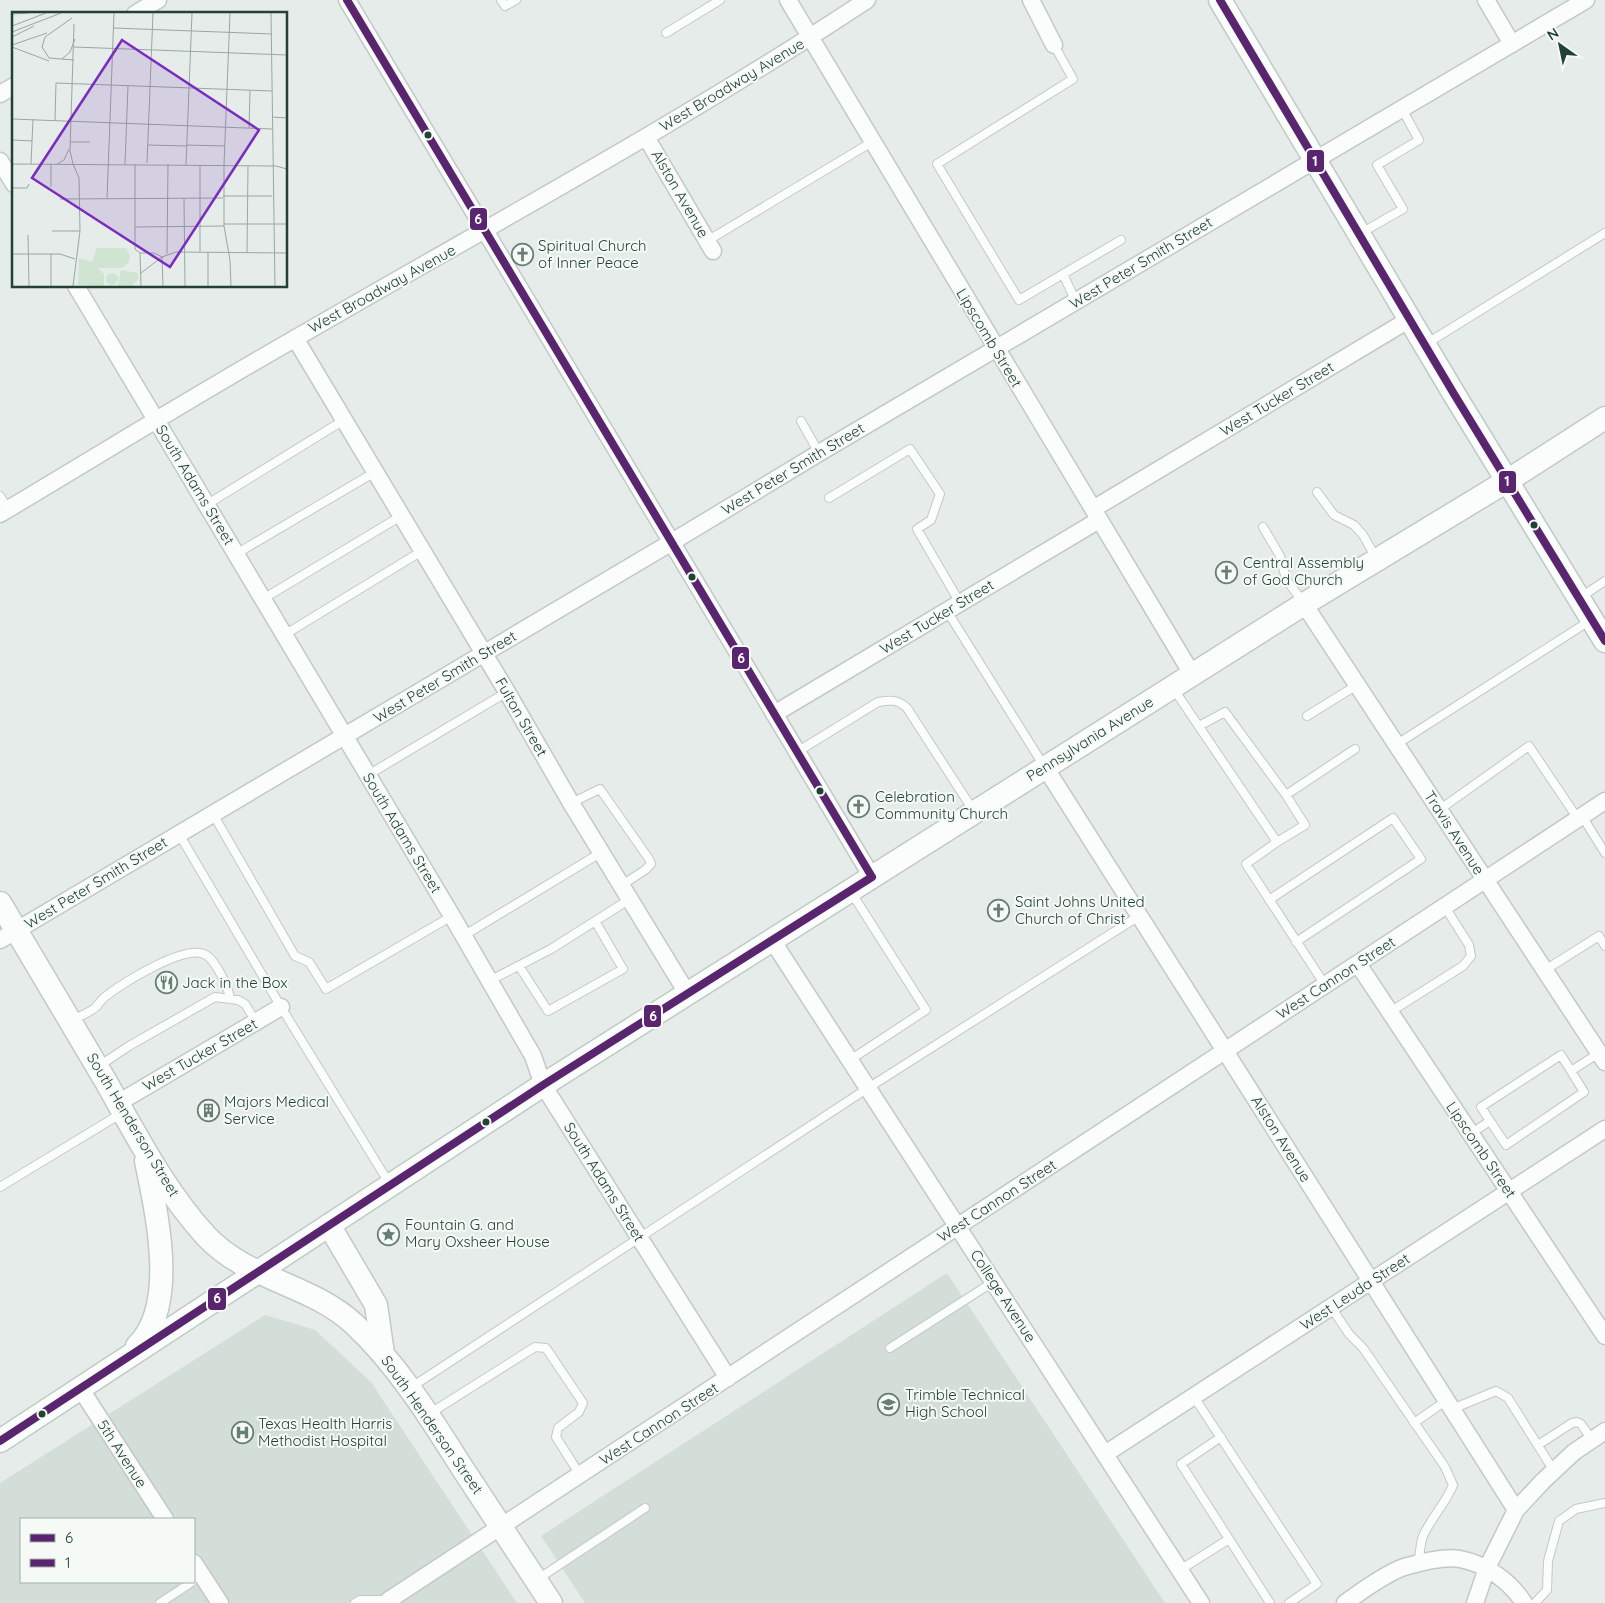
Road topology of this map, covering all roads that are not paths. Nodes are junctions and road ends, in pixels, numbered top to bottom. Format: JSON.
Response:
{"nodes":[{"id":1,"x":158,"y":0,"type":"edge"},
{"id":2,"x":347,"y":0,"type":"edge"},
{"id":3,"x":501,"y":0,"type":"edge"},
{"id":4,"x":516,"y":0,"type":"edge"},
{"id":5,"x":720,"y":0,"type":"edge"},
{"id":6,"x":788,"y":0,"type":"edge"},
{"id":7,"x":867,"y":0,"type":"edge"},
{"id":8,"x":1031,"y":0,"type":"edge"},
{"id":9,"x":1220,"y":0,"type":"edge"},
{"id":10,"x":1486,"y":0,"type":"edge"},
{"id":11,"x":1586,"y":0,"type":"edge"},
{"id":12,"x":138,"y":12,"type":"edge"},
{"id":13,"x":666,"y":33,"type":"dead end"},
{"id":14,"x":810,"y":38,"type":"junction"},
{"id":15,"x":1512,"y":44,"type":"junction"},
{"id":16,"x":1054,"y":45,"type":"joint"},
{"id":17,"x":12,"y":87,"type":"edge"},
{"id":18,"x":0,"y":94,"type":"edge"},
{"id":19,"x":1402,"y":109,"type":"junction"},
{"id":20,"x":646,"y":137,"type":"junction"},
{"id":21,"x":872,"y":142,"type":"junction"},
{"id":22,"x":0,"y":161,"type":"edge"},
{"id":23,"x":1316,"y":161,"type":"junction"},
{"id":24,"x":12,"y":181,"type":"edge"},
{"id":25,"x":485,"y":231,"type":"junction"},
{"id":26,"x":1605,"y":233,"type":"edge"},
{"id":27,"x":1359,"y":234,"type":"junction"},
{"id":28,"x":1121,"y":240,"type":"dead end"},
{"id":29,"x":710,"y":246,"type":"joint"},
{"id":30,"x":1063,"y":274,"type":"junction"},
{"id":31,"x":77,"y":288,"type":"edge"},
{"id":32,"x":1076,"y":302,"type":"junction"},
{"id":33,"x":1410,"y":319,"type":"junction"},
{"id":34,"x":295,"y":338,"type":"junction"},
{"id":35,"x":1425,"y":345,"type":"junction"},
{"id":36,"x":996,"y":349,"type":"junction"},
{"id":37,"x":1605,"y":418,"type":"edge"},
{"id":38,"x":344,"y":420,"type":"junction"},
{"id":39,"x":156,"y":421,"type":"junction"},
{"id":40,"x":801,"y":421,"type":"dead end"},
{"id":41,"x":819,"y":453,"type":"junction"},
{"id":42,"x":375,"y":472,"type":"junction"},
{"id":43,"x":1507,"y":481,"type":"junction"},
{"id":44,"x":1317,"y":492,"type":"dead end"},
{"id":45,"x":829,"y":498,"type":"dead end"},
{"id":46,"x":206,"y":505,"type":"junction"},
{"id":47,"x":3,"y":506,"type":"edge"},
{"id":48,"x":1096,"y":514,"type":"junction"},
{"id":49,"x":401,"y":516,"type":"junction"},
{"id":50,"x":1263,"y":527,"type":"dead end"},
{"id":51,"x":672,"y":542,"type":"junction"},
{"id":52,"x":422,"y":551,"type":"junction"},
{"id":53,"x":236,"y":554,"type":"junction"},
{"id":54,"x":1376,"y":560,"type":"junction"},
{"id":55,"x":1605,"y":580,"type":"edge"},
{"id":56,"x":1579,"y":598,"type":"junction"},
{"id":57,"x":263,"y":599,"type":"junction"},
{"id":58,"x":1304,"y":604,"type":"junction"},
{"id":59,"x":954,"y":607,"type":"junction"},
{"id":60,"x":1592,"y":620,"type":"junction"},
{"id":61,"x":284,"y":634,"type":"junction"},
{"id":62,"x":1605,"y":640,"type":"edge"},
{"id":63,"x":484,"y":654,"type":"junction"},
{"id":64,"x":1192,"y":674,"type":"junction"},
{"id":65,"x":1357,"y":685,"type":"junction"},
{"id":66,"x":1172,"y":687,"type":"junction"},
{"id":67,"x":507,"y":692,"type":"junction"},
{"id":68,"x":774,"y":714,"type":"junction"},
{"id":69,"x":1307,"y":716,"type":"dead end"},
{"id":70,"x":1199,"y":726,"type":"junction"},
{"id":71,"x":345,"y":736,"type":"junction"},
{"id":72,"x":1396,"y":744,"type":"junction"},
{"id":73,"x":1355,"y":749,"type":"dead end"},
{"id":74,"x":797,"y":752,"type":"junction"},
{"id":75,"x":1045,"y":768,"type":"junction"},
{"id":76,"x":368,"y":775,"type":"junction"},
{"id":77,"x":1286,"y":795,"type":"junction"},
{"id":78,"x":1605,"y":802,"type":"edge"},
{"id":79,"x":571,"y":803,"type":"junction"},
{"id":80,"x":1439,"y":810,"type":"junction"},
{"id":81,"x":974,"y":812,"type":"junction"},
{"id":82,"x":213,"y":814,"type":"junction"},
{"id":83,"x":1580,"y":818,"type":"junction"},
{"id":84,"x":179,"y":834,"type":"junction"},
{"id":85,"x":1277,"y":842,"type":"junction"},
{"id":86,"x":602,"y":852,"type":"junction"},
{"id":87,"x":1605,"y":853,"type":"edge"},
{"id":88,"x":872,"y":877,"type":"junction"},
{"id":89,"x":1485,"y":880,"type":"junction"},
{"id":90,"x":850,"y":890,"type":"junction"},
{"id":91,"x":626,"y":892,"type":"junction"},
{"id":92,"x":1269,"y":900,"type":"junction"},
{"id":93,"x":0,"y":903,"type":"edge"},
{"id":94,"x":1445,"y":906,"type":"junction"},
{"id":95,"x":452,"y":916,"type":"junction"},
{"id":96,"x":1139,"y":916,"type":"junction"},
{"id":97,"x":595,"y":921,"type":"junction"},
{"id":98,"x":8,"y":935,"type":"edge"},
{"id":99,"x":463,"y":936,"type":"junction"},
{"id":100,"x":772,"y":940,"type":"junction"},
{"id":101,"x":1296,"y":942,"type":"junction"},
{"id":102,"x":1605,"y":946,"type":"edge"},
{"id":103,"x":1358,"y":964,"type":"junction"},
{"id":104,"x":518,"y":966,"type":"junction"},
{"id":105,"x":1544,"y":970,"type":"junction"},
{"id":106,"x":490,"y":981,"type":"junction"},
{"id":107,"x":1324,"y":985,"type":"junction"},
{"id":108,"x":687,"y":994,"type":"junction"},
{"id":109,"x":230,"y":998,"type":"junction"},
{"id":110,"x":282,"y":1007,"type":"junction"},
{"id":111,"x":1390,"y":1012,"type":"junction"},
{"id":112,"x":71,"y":1021,"type":"junction"},
{"id":113,"x":256,"y":1022,"type":"junction"},
{"id":114,"x":1225,"y":1051,"type":"junction"},
{"id":115,"x":1602,"y":1058,"type":"edge"},
{"id":116,"x":850,"y":1060,"type":"junction"},
{"id":117,"x":97,"y":1067,"type":"junction"},
{"id":118,"x":1571,"y":1071,"type":"junction"},
{"id":119,"x":542,"y":1085,"type":"junction"},
{"id":120,"x":868,"y":1088,"type":"junction"},
{"id":121,"x":121,"y":1108,"type":"junction"},
{"id":122,"x":1490,"y":1121,"type":"junction"},
{"id":123,"x":1605,"y":1129,"type":"edge"},
{"id":124,"x":1470,"y":1134,"type":"junction"},
{"id":125,"x":144,"y":1148,"type":"junction"},
{"id":126,"x":390,"y":1185,"type":"junction"},
{"id":127,"x":0,"y":1188,"type":"edge"},
{"id":128,"x":1509,"y":1192,"type":"junction"},
{"id":129,"x":329,"y":1225,"type":"junction"},
{"id":130,"x":958,"y":1227,"type":"junction"},
{"id":131,"x":639,"y":1237,"type":"junction"},
{"id":132,"x":256,"y":1272,"type":"junction"},
{"id":133,"x":1371,"y":1281,"type":"junction"},
{"id":134,"x":993,"y":1282,"type":"junction"},
{"id":135,"x":1332,"y":1307,"type":"junction"},
{"id":136,"x":1605,"y":1336,"type":"edge"},
{"id":137,"x":890,"y":1348,"type":"dead end"},
{"id":138,"x":383,"y":1354,"type":"junction"},
{"id":139,"x":125,"y":1358,"type":"junction"},
{"id":140,"x":728,"y":1378,"type":"junction"},
{"id":141,"x":80,"y":1388,"type":"junction"},
{"id":142,"x":409,"y":1389,"type":"junction"},
{"id":143,"x":1194,"y":1397,"type":"junction"},
{"id":144,"x":1449,"y":1404,"type":"junction"},
{"id":145,"x":428,"y":1415,"type":"junction"},
{"id":146,"x":1414,"y":1423,"type":"junction"},
{"id":147,"x":1598,"y":1435,"type":"edge"},
{"id":148,"x":1221,"y":1437,"type":"junction"},
{"id":149,"x":0,"y":1441,"type":"edge"},
{"id":150,"x":1538,"y":1445,"type":"junction"},
{"id":151,"x":1105,"y":1454,"type":"junction"},
{"id":152,"x":1554,"y":1471,"type":"junction"},
{"id":153,"x":580,"y":1475,"type":"junction"},
{"id":154,"x":1605,"y":1504,"type":"edge"},
{"id":155,"x":645,"y":1508,"type":"dead end"},
{"id":156,"x":1516,"y":1510,"type":"junction"},
{"id":157,"x":164,"y":1518,"type":"edge"},
{"id":158,"x":502,"y":1527,"type":"junction"},
{"id":159,"x":1228,"y":1539,"type":"junction"},
{"id":160,"x":1418,"y":1564,"type":"junction"},
{"id":161,"x":1486,"y":1568,"type":"junction"},
{"id":162,"x":1180,"y":1570,"type":"junction"},
{"id":163,"x":195,"y":1575,"type":"edge"},
{"id":164,"x":536,"y":1580,"type":"junction"},
{"id":165,"x":185,"y":1583,"type":"edge"},
{"id":166,"x":383,"y":1602,"type":"edge"},
{"id":167,"x":160,"y":1603,"type":"edge"},
{"id":168,"x":220,"y":1603,"type":"edge"},
{"id":169,"x":356,"y":1603,"type":"edge"},
{"id":170,"x":552,"y":1603,"type":"edge"},
{"id":171,"x":1200,"y":1603,"type":"edge"},
{"id":172,"x":1270,"y":1603,"type":"edge"},
{"id":173,"x":1288,"y":1603,"type":"edge"},
{"id":174,"x":1345,"y":1603,"type":"edge"},
{"id":175,"x":1476,"y":1603,"type":"edge"},
{"id":176,"x":1524,"y":1603,"type":"edge"},
{"id":177,"x":1535,"y":1603,"type":"edge"}],
"edges":[{"from":1,"to":12,"type":"street"},
{"from":2,"to":25,"type":"street"},
{"from":3,"to":4,"type":"lane"},
{"from":5,"to":13,"type":"lane"},
{"from":6,"to":14,"type":"street","name":"Lipscomb Street"},
{"from":7,"to":14,"type":"street","name":"West Broadway Avenue"},
{"from":8,"to":16,"type":"street"},
{"from":9,"to":23,"type":"street"},
{"from":10,"to":15,"type":"street"},
{"from":11,"to":15,"type":"street","name":"West Peter Smith Street"},
{"from":14,"to":20,"type":"street","name":"West Broadway Avenue"},
{"from":14,"to":21,"type":"street","name":"Lipscomb Street"},
{"from":15,"to":19,"type":"street","name":"West Peter Smith Street"},
{"from":16,"to":30,"type":"lane"},
{"from":17,"to":18,"type":"street"},
{"from":19,"to":23,"type":"street","name":"West Peter Smith Street"},
{"from":19,"to":27,"type":"lane"},
{"from":20,"to":25,"type":"street","name":"West Broadway Avenue"},
{"from":20,"to":29,"type":"street","name":"Alston Avenue"},
{"from":21,"to":29,"type":"lane"},
{"from":21,"to":36,"type":"street","name":"Lipscomb Street"},
{"from":22,"to":24,"type":"street"},
{"from":23,"to":27,"type":"street"},
{"from":23,"to":32,"type":"street","name":"West Peter Smith Street"},
{"from":25,"to":34,"type":"street","name":"West Broadway Avenue"},
{"from":25,"to":51,"type":"street"},
{"from":26,"to":35,"type":"lane"},
{"from":27,"to":33,"type":"street"},
{"from":28,"to":30,"type":"lane"},
{"from":30,"to":32,"type":"lane"},
{"from":31,"to":39,"type":"street","name":"South Adams Street"},
{"from":32,"to":36,"type":"street","name":"West Peter Smith Street"},
{"from":33,"to":35,"type":"street"},
{"from":33,"to":48,"type":"street","name":"West Tucker Street"},
{"from":34,"to":38,"type":"street","name":"Fulton Street"},
{"from":34,"to":39,"type":"street","name":"West Broadway Avenue"},
{"from":35,"to":43,"type":"street"},
{"from":36,"to":41,"type":"street","name":"West Peter Smith Street"},
{"from":36,"to":48,"type":"street","name":"Lipscomb Street"},
{"from":37,"to":43,"type":"street","name":"Pennsylvania Avenue"},
{"from":38,"to":42,"type":"street","name":"Fulton Street"},
{"from":38,"to":46,"type":"lane"},
{"from":39,"to":46,"type":"street","name":"South Adams Street"},
{"from":39,"to":47,"type":"street","name":"West Broadway Avenue"},
{"from":40,"to":41,"type":"lane"},
{"from":41,"to":51,"type":"street","name":"West Peter Smith Street"},
{"from":42,"to":49,"type":"street","name":"Fulton Street"},
{"from":42,"to":53,"type":"lane"},
{"from":43,"to":54,"type":"street","name":"Pennsylvania Avenue"},
{"from":43,"to":56,"type":"street"},
{"from":44,"to":54,"type":"lane"},
{"from":45,"to":59,"type":"lane"},
{"from":46,"to":53,"type":"street","name":"South Adams Street"},
{"from":48,"to":59,"type":"street","name":"West Tucker Street"},
{"from":48,"to":64,"type":"street","name":"Lipscomb Street"},
{"from":49,"to":52,"type":"street","name":"Fulton Street"},
{"from":49,"to":57,"type":"lane"},
{"from":50,"to":58,"type":"lane"},
{"from":51,"to":63,"type":"street","name":"West Peter Smith Street"},
{"from":51,"to":68,"type":"street"},
{"from":52,"to":61,"type":"lane"},
{"from":52,"to":63,"type":"street","name":"Fulton Street"},
{"from":53,"to":57,"type":"street","name":"South Adams Street"},
{"from":54,"to":58,"type":"street","name":"Pennsylvania Avenue"},
{"from":55,"to":56,"type":"lane"},
{"from":56,"to":60,"type":"street"},
{"from":57,"to":61,"type":"street","name":"South Adams Street"},
{"from":58,"to":64,"type":"street","name":"Pennsylvania Avenue"},
{"from":58,"to":65,"type":"street","name":"Travis Avenue"},
{"from":59,"to":68,"type":"street","name":"West Tucker Street"},
{"from":59,"to":75,"type":"lane"},
{"from":60,"to":62,"type":"street"},
{"from":60,"to":72,"type":"lane"},
{"from":61,"to":71,"type":"street","name":"South Adams Street"},
{"from":63,"to":67,"type":"street","name":"Fulton Street"},
{"from":63,"to":71,"type":"street","name":"West Peter Smith Street"},
{"from":64,"to":66,"type":"street","name":"Pennsylvania Avenue"},
{"from":65,"to":69,"type":"lane"},
{"from":65,"to":72,"type":"street","name":"Travis Avenue"},
{"from":66,"to":70,"type":"lane"},
{"from":66,"to":75,"type":"street","name":"Pennsylvania Avenue"},
{"from":67,"to":76,"type":"lane"},
{"from":67,"to":79,"type":"street","name":"Fulton Street"},
{"from":68,"to":74,"type":"street"},
{"from":70,"to":77,"type":"lane"},
{"from":70,"to":85,"type":"lane"},
{"from":71,"to":76,"type":"street","name":"South Adams Street"},
{"from":71,"to":82,"type":"street","name":"West Peter Smith Street"},
{"from":72,"to":80,"type":"street","name":"Travis Avenue"},
{"from":73,"to":77,"type":"lane"},
{"from":74,"to":81,"type":"lane"},
{"from":74,"to":88,"type":"street"},
{"from":75,"to":81,"type":"street","name":"Pennsylvania Avenue"},
{"from":75,"to":96,"type":"street","name":"Alston Avenue"},
{"from":76,"to":95,"type":"street","name":"South Adams Street"},
{"from":77,"to":85,"type":"lane"},
{"from":78,"to":83,"type":"street","name":"West Cannon Street"},
{"from":79,"to":86,"type":"street","name":"Fulton Street"},
{"from":79,"to":91,"type":"lane"},
{"from":80,"to":83,"type":"lane"},
{"from":80,"to":89,"type":"street","name":"Travis Avenue"},
{"from":81,"to":88,"type":"street","name":"Pennsylvania Avenue"},
{"from":82,"to":84,"type":"street","name":"West Peter Smith Street"},
{"from":82,"to":95,"type":"lane"},
{"from":83,"to":87,"type":"lane"},
{"from":83,"to":89,"type":"street","name":"West Cannon Street"},
{"from":84,"to":98,"type":"street","name":"West Peter Smith Street"},
{"from":84,"to":110,"type":"lane"},
{"from":85,"to":92,"type":"lane"},
{"from":86,"to":91,"type":"street","name":"Fulton Street"},
{"from":86,"to":99,"type":"lane"},
{"from":88,"to":90,"type":"street","name":"Pennsylvania Avenue"},
{"from":89,"to":94,"type":"street","name":"West Cannon Street"},
{"from":89,"to":105,"type":"street","name":"Travis Avenue"},
{"from":90,"to":100,"type":"street","name":"Pennsylvania Avenue"},
{"from":90,"to":116,"type":"lane"},
{"from":91,"to":97,"type":"lane"},
{"from":91,"to":108,"type":"street","name":"Fulton Street"},
{"from":92,"to":101,"type":"lane"},
{"from":92,"to":101,"type":"lane"},
{"from":93,"to":98,"type":"street","name":"South Henderson Street"},
{"from":94,"to":103,"type":"street","name":"West Cannon Street"},
{"from":94,"to":111,"type":"lane"},
{"from":95,"to":99,"type":"street","name":"South Adams Street"},
{"from":96,"to":114,"type":"street","name":"Alston Avenue"},
{"from":96,"to":120,"type":"lane"},
{"from":97,"to":104,"type":"lane"},
{"from":97,"to":104,"type":"lane"},
{"from":98,"to":112,"type":"street","name":"South Henderson Street"},
{"from":99,"to":106,"type":"street","name":"South Adams Street"},
{"from":100,"to":108,"type":"street","name":"Pennsylvania Avenue"},
{"from":100,"to":116,"type":"street","name":"College Avenue"},
{"from":101,"to":107,"type":"lane"},
{"from":102,"to":105,"type":"lane"},
{"from":103,"to":107,"type":"street","name":"West Cannon Street"},
{"from":103,"to":111,"type":"street","name":"Lipscomb Street"},
{"from":104,"to":106,"type":"lane"},
{"from":105,"to":115,"type":"street","name":"Travis Avenue"},
{"from":106,"to":119,"type":"street","name":"South Adams Street"},
{"from":107,"to":114,"type":"street","name":"West Cannon Street"},
{"from":108,"to":119,"type":"street","name":"Pennsylvania Avenue"},
{"from":109,"to":112,"type":"lane"},
{"from":109,"to":113,"type":"lane"},
{"from":109,"to":117,"type":"lane"},
{"from":110,"to":113,"type":"street","name":"West Tucker Street"},
{"from":110,"to":126,"type":"lane"},
{"from":111,"to":124,"type":"street","name":"Lipscomb Street"},
{"from":112,"to":117,"type":"street","name":"South Henderson Street"},
{"from":113,"to":121,"type":"street","name":"West Tucker Street"},
{"from":114,"to":130,"type":"street","name":"West Cannon Street"},
{"from":114,"to":133,"type":"street","name":"Alston Avenue"},
{"from":115,"to":118,"type":"lane"},
{"from":116,"to":120,"type":"street","name":"College Avenue"},
{"from":117,"to":121,"type":"street","name":"South Henderson Street"},
{"from":118,"to":122,"type":"lane"},
{"from":118,"to":122,"type":"lane"},
{"from":119,"to":126,"type":"street","name":"Pennsylvania Avenue"},
{"from":119,"to":131,"type":"street","name":"South Adams Street"},
{"from":120,"to":130,"type":"street","name":"College Avenue"},
{"from":120,"to":131,"type":"lane"},
{"from":121,"to":125,"type":"street","name":"South Henderson Street"},
{"from":121,"to":127,"type":"lane"},
{"from":122,"to":124,"type":"lane"},
{"from":123,"to":128,"type":"street","name":"West Leuda Street"},
{"from":124,"to":128,"type":"street","name":"Lipscomb Street"},
{"from":125,"to":132,"type":"street","name":"South Henderson Street"},
{"from":125,"to":139,"type":"street"},
{"from":126,"to":129,"type":"street","name":"Pennsylvania Avenue"},
{"from":128,"to":133,"type":"street","name":"West Leuda Street"},
{"from":128,"to":136,"type":"street","name":"Lipscomb Street"},
{"from":129,"to":132,"type":"street","name":"Pennsylvania Avenue"},
{"from":129,"to":138,"type":"street"},
{"from":130,"to":134,"type":"street","name":"College Avenue"},
{"from":130,"to":140,"type":"street","name":"West Cannon Street"},
{"from":131,"to":140,"type":"street","name":"South Adams Street"},
{"from":131,"to":142,"type":"lane"},
{"from":132,"to":138,"type":"street","name":"South Henderson Street"},
{"from":132,"to":139,"type":"street","name":"Pennsylvania Avenue"},
{"from":133,"to":135,"type":"street","name":"West Leuda Street"},
{"from":133,"to":144,"type":"street","name":"Alston Avenue"},
{"from":134,"to":137,"type":"lane"},
{"from":134,"to":151,"type":"street","name":"College Avenue"},
{"from":135,"to":143,"type":"street","name":"West Leuda Street"},
{"from":135,"to":146,"type":"lane"},
{"from":138,"to":142,"type":"street","name":"South Henderson Street"},
{"from":139,"to":141,"type":"street","name":"Pennsylvania Avenue"},
{"from":140,"to":153,"type":"street","name":"West Cannon Street"},
{"from":141,"to":149,"type":"street","name":"Pennsylvania Avenue"},
{"from":141,"to":157,"type":"street","name":"5th Avenue"},
{"from":142,"to":145,"type":"street","name":"South Henderson Street"},
{"from":143,"to":148,"type":"lane"},
{"from":143,"to":151,"type":"street","name":"West Leuda Street"},
{"from":144,"to":146,"type":"lane"},
{"from":144,"to":150,"type":"lane"},
{"from":144,"to":156,"type":"street","name":"Alston Avenue"},
{"from":145,"to":153,"type":"lane"},
{"from":145,"to":158,"type":"street","name":"South Henderson Street"},
{"from":146,"to":160,"type":"lane"},
{"from":147,"to":150,"type":"lane"},
{"from":147,"to":152,"type":"street"},
{"from":148,"to":159,"type":"lane"},
{"from":148,"to":173,"type":"lane"},
{"from":150,"to":152,"type":"lane"},
{"from":151,"to":162,"type":"street","name":"College Avenue"},
{"from":152,"to":156,"type":"street"},
{"from":153,"to":158,"type":"street","name":"West Cannon Street"},
{"from":154,"to":177,"type":"lane"},
{"from":155,"to":164,"type":"lane"},
{"from":156,"to":161,"type":"street"},
{"from":158,"to":164,"type":"street","name":"South Henderson Street"},
{"from":158,"to":166,"type":"street","name":"West Cannon Street"},
{"from":159,"to":162,"type":"lane"},
{"from":159,"to":172,"type":"lane"},
{"from":160,"to":161,"type":"street"},
{"from":160,"to":174,"type":"street"},
{"from":161,"to":175,"type":"street"},
{"from":161,"to":176,"type":"street"},
{"from":162,"to":171,"type":"street","name":"College Avenue"},
{"from":163,"to":168,"type":"street"},
{"from":164,"to":170,"type":"street","name":"South Henderson Street"},
{"from":165,"to":167,"type":"lane"},
{"from":166,"to":169,"type":"lane"}]}
